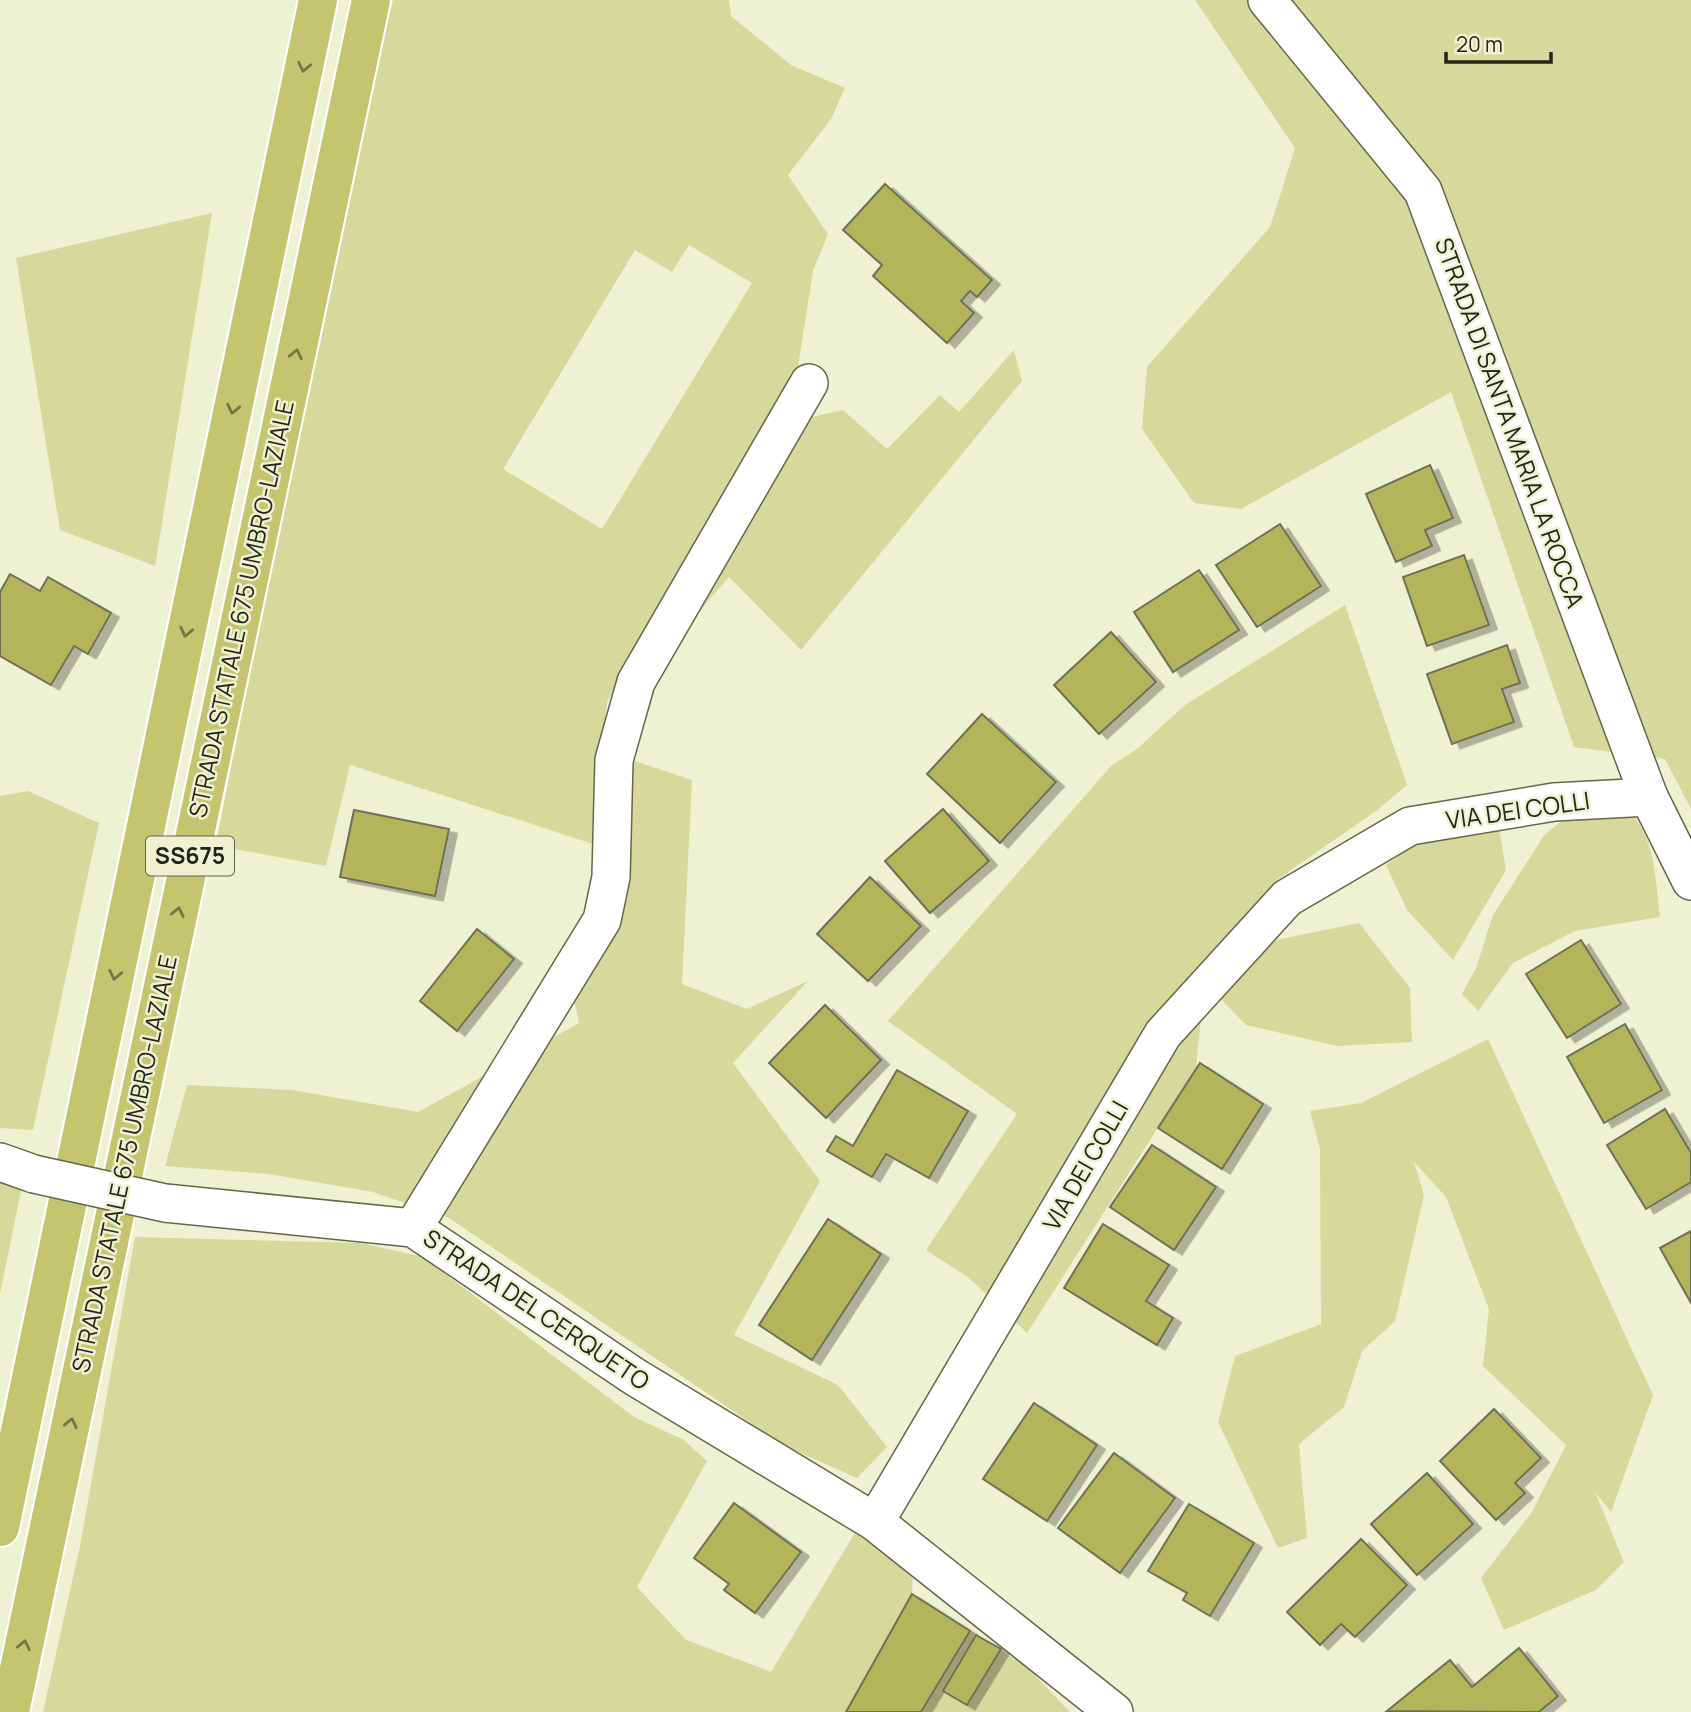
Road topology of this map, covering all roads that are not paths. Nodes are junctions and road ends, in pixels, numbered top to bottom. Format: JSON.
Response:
{"nodes":[{"id":1,"x":318,"y":0,"type":"edge"},
{"id":2,"x":371,"y":0,"type":"edge"},
{"id":3,"x":1267,"y":0,"type":"edge"},
{"id":4,"x":809,"y":383,"type":"dead end"},
{"id":5,"x":1649,"y":797,"type":"junction"},
{"id":6,"x":1691,"y":881,"type":"edge"},
{"id":7,"x":0,"y":1162,"type":"edge"},
{"id":8,"x":413,"y":1228,"type":"junction"},
{"id":9,"x":875,"y":1522,"type":"junction"},
{"id":10,"x":0,"y":1527,"type":"edge"},
{"id":11,"x":10,"y":1712,"type":"edge"},
{"id":12,"x":1114,"y":1712,"type":"edge"}],
"edges":[{"from":1,"to":10,"type":"highway","name":"STRADA STATALE 675 UMBRO-LAZIALE","number":"SS675","one_way":true},
{"from":11,"to":2,"type":"highway","name":"STRADA STATALE 675 UMBRO-LAZIALE","number":"SS675","one_way":true},
{"from":3,"to":5,"type":"street","name":"STRADA DI SANTA MARIA LA ROCCA"},
{"from":4,"to":8,"type":"street"},
{"from":5,"to":6,"type":"street","name":"STRADA DI SANTA MARIA LA ROCCA"},
{"from":5,"to":9,"type":"street","name":"VIA DEI COLLI"},
{"from":7,"to":8,"type":"street","name":"STRADA DEL CERQUETO","bridge":true},
{"from":8,"to":9,"type":"street","name":"STRADA DEL CERQUETO"},
{"from":9,"to":12,"type":"street"}]}
